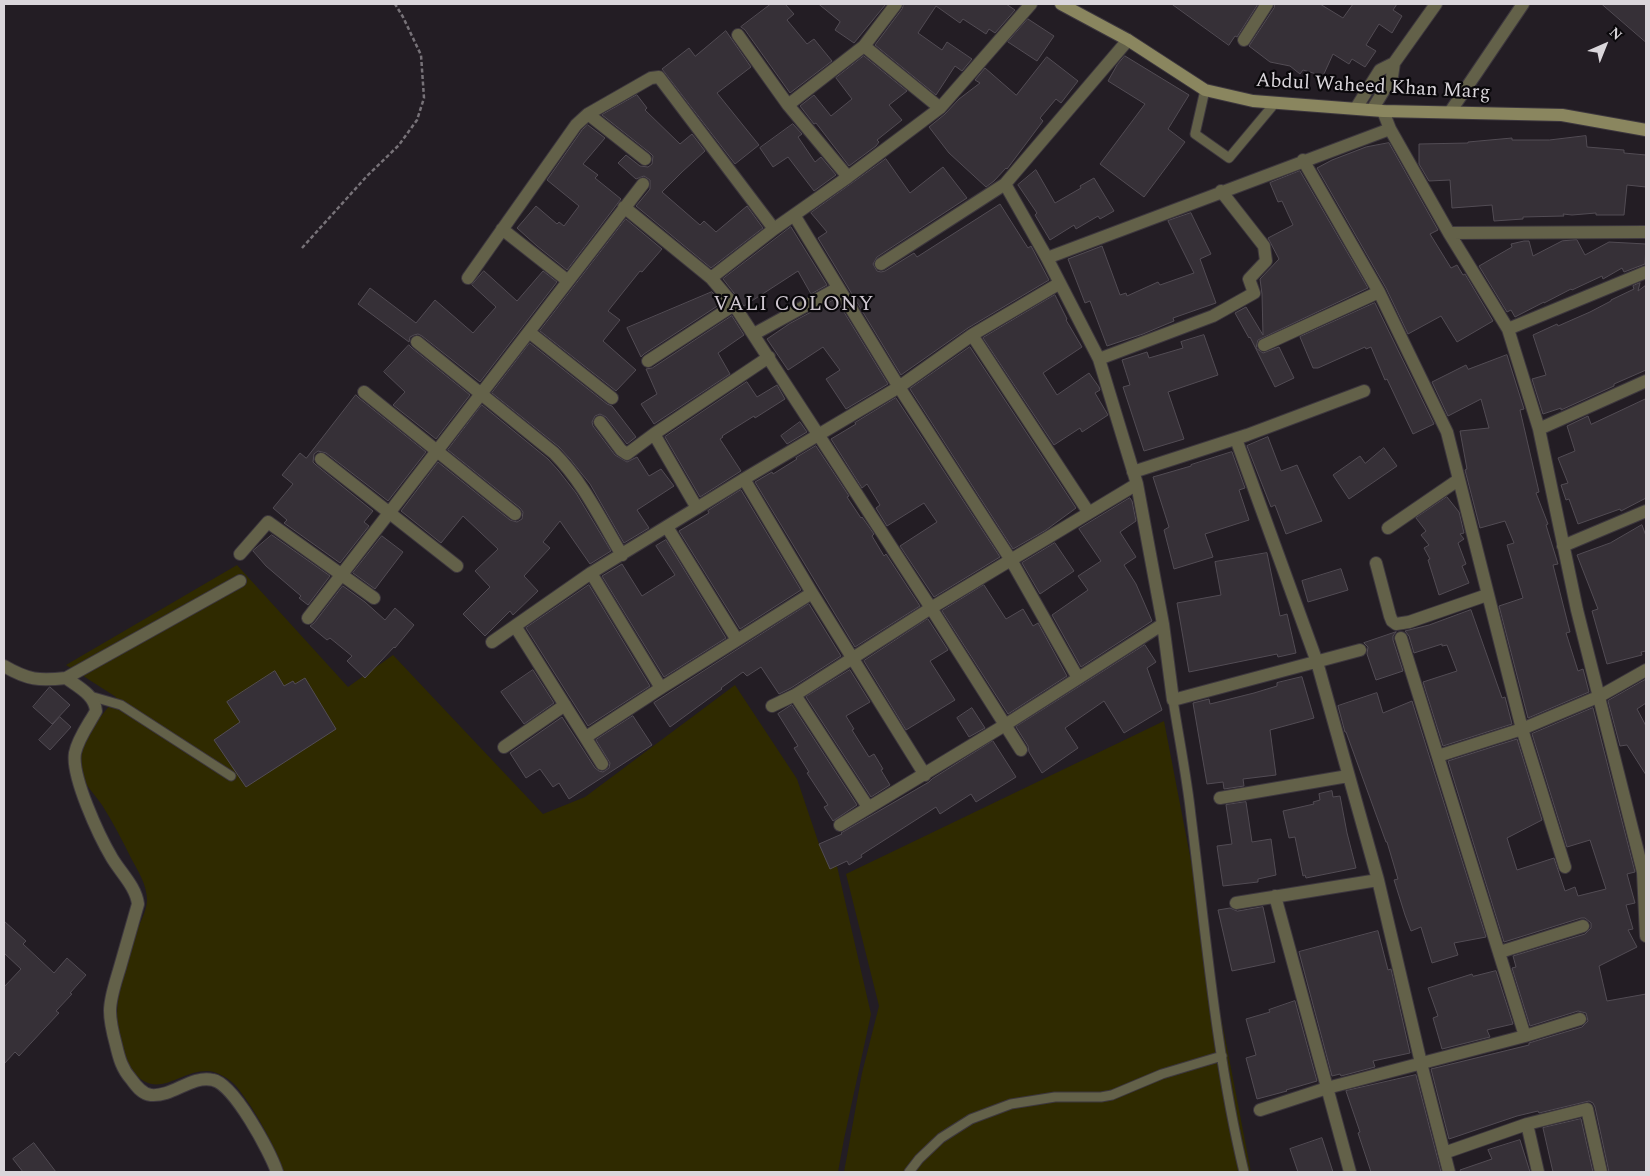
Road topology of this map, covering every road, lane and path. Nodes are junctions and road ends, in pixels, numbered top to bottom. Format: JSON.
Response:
{"nodes":[{"id":1,"x":395,"y":4,"type":"edge"},
{"id":2,"x":1031,"y":4,"type":"edge"},
{"id":3,"x":1061,"y":4,"type":"edge"},
{"id":4,"x":1267,"y":4,"type":"edge"},
{"id":5,"x":1436,"y":4,"type":"edge"},
{"id":6,"x":1523,"y":4,"type":"edge"},
{"id":7,"x":894,"y":5,"type":"edge"},
{"id":8,"x":738,"y":35,"type":"dead end"},
{"id":9,"x":1128,"y":40,"type":"junction"},
{"id":10,"x":1244,"y":40,"type":"dead end"},
{"id":11,"x":864,"y":46,"type":"junction"},
{"id":12,"x":1394,"y":63,"type":"junction"},
{"id":13,"x":1205,"y":90,"type":"junction"},
{"id":14,"x":1275,"y":103,"type":"junction"},
{"id":15,"x":788,"y":105,"type":"junction"},
{"id":16,"x":940,"y":108,"type":"junction"},
{"id":17,"x":1356,"y":108,"type":"junction"},
{"id":18,"x":1378,"y":110,"type":"junction"},
{"id":19,"x":1450,"y":112,"type":"junction"},
{"id":20,"x":588,"y":114,"type":"junction"},
{"id":21,"x":1390,"y":128,"type":"junction"},
{"id":22,"x":1646,"y":130,"type":"edge"},
{"id":23,"x":646,"y":159,"type":"dead end"},
{"id":24,"x":1303,"y":160,"type":"junction"},
{"id":25,"x":848,"y":177,"type":"junction"},
{"id":26,"x":643,"y":184,"type":"dead end"},
{"id":27,"x":1005,"y":184,"type":"junction"},
{"id":28,"x":1221,"y":191,"type":"junction"},
{"id":29,"x":624,"y":207,"type":"junction"},
{"id":30,"x":794,"y":215,"type":"junction"},
{"id":31,"x":774,"y":229,"type":"junction"},
{"id":32,"x":502,"y":230,"type":"junction"},
{"id":33,"x":1646,"y":232,"type":"edge"},
{"id":34,"x":1449,"y":233,"type":"junction"},
{"id":35,"x":302,"y":248,"type":"dead end"},
{"id":36,"x":1047,"y":258,"type":"junction"},
{"id":37,"x":881,"y":264,"type":"dead end"},
{"id":38,"x":1646,"y":272,"type":"edge"},
{"id":39,"x":468,"y":278,"type":"dead end"},
{"id":40,"x":711,"y":278,"type":"junction"},
{"id":41,"x":568,"y":281,"type":"junction"},
{"id":42,"x":1060,"y":282,"type":"junction"},
{"id":43,"x":838,"y":288,"type":"junction"},
{"id":44,"x":1379,"y":292,"type":"junction"},
{"id":45,"x":734,"y":305,"type":"junction"},
{"id":46,"x":1508,"y":329,"type":"junction"},
{"id":47,"x":528,"y":332,"type":"junction"},
{"id":48,"x":754,"y":334,"type":"junction"},
{"id":49,"x":972,"y":335,"type":"junction"},
{"id":50,"x":417,"y":342,"type":"dead end"},
{"id":51,"x":1264,"y":345,"type":"dead end"},
{"id":52,"x":769,"y":357,"type":"junction"},
{"id":53,"x":1099,"y":359,"type":"junction"},
{"id":54,"x":648,"y":361,"type":"dead end"},
{"id":55,"x":1646,"y":381,"type":"edge"},
{"id":56,"x":899,"y":387,"type":"junction"},
{"id":57,"x":1364,"y":390,"type":"dead end"},
{"id":58,"x":364,"y":392,"type":"dead end"},
{"id":59,"x":481,"y":394,"type":"junction"},
{"id":60,"x":612,"y":398,"type":"dead end"},
{"id":61,"x":600,"y":422,"type":"dead end"},
{"id":62,"x":1539,"y":429,"type":"junction"},
{"id":63,"x":654,"y":434,"type":"junction"},
{"id":64,"x":818,"y":435,"type":"junction"},
{"id":65,"x":1236,"y":439,"type":"junction"},
{"id":66,"x":436,"y":452,"type":"junction"},
{"id":67,"x":321,"y":459,"type":"dead end"},
{"id":68,"x":1135,"y":478,"type":"junction"},
{"id":69,"x":744,"y":479,"type":"junction"},
{"id":70,"x":1458,"y":480,"type":"junction"},
{"id":71,"x":697,"y":508,"type":"junction"},
{"id":72,"x":1646,"y":511,"type":"edge"},
{"id":73,"x":390,"y":512,"type":"junction"},
{"id":74,"x":1089,"y":513,"type":"junction"},
{"id":75,"x":515,"y":514,"type":"dead end"},
{"id":76,"x":667,"y":527,"type":"junction"},
{"id":77,"x":1388,"y":528,"type":"dead end"},
{"id":78,"x":1564,"y":546,"type":"junction"},
{"id":79,"x":240,"y":554,"type":"dead end"},
{"id":80,"x":622,"y":555,"type":"junction"},
{"id":81,"x":1011,"y":560,"type":"junction"},
{"id":82,"x":1376,"y":563,"type":"dead end"},
{"id":83,"x":457,"y":566,"type":"dead end"},
{"id":84,"x":591,"y":573,"type":"junction"},
{"id":85,"x":342,"y":574,"type":"junction"},
{"id":86,"x":240,"y":581,"type":"dead end"},
{"id":87,"x":812,"y":593,"type":"junction"},
{"id":88,"x":1487,"y":595,"type":"junction"},
{"id":89,"x":374,"y":598,"type":"dead end"},
{"id":90,"x":931,"y":608,"type":"junction"},
{"id":91,"x":308,"y":618,"type":"dead end"},
{"id":92,"x":1163,"y":624,"type":"junction"},
{"id":93,"x":515,"y":626,"type":"junction"},
{"id":94,"x":1401,"y":638,"type":"dead end"},
{"id":95,"x":738,"y":640,"type":"junction"},
{"id":96,"x":492,"y":642,"type":"dead end"},
{"id":97,"x":1360,"y":650,"type":"dead end"},
{"id":98,"x":852,"y":658,"type":"junction"},
{"id":99,"x":1317,"y":662,"type":"junction"},
{"id":100,"x":4,"y":666,"type":"edge"},
{"id":101,"x":1646,"y":670,"type":"edge"},
{"id":102,"x":66,"y":678,"type":"junction"},
{"id":103,"x":1078,"y":678,"type":"junction"},
{"id":104,"x":661,"y":688,"type":"junction"},
{"id":105,"x":795,"y":695,"type":"junction"},
{"id":106,"x":90,"y":696,"type":"junction"},
{"id":107,"x":1600,"y":696,"type":"junction"},
{"id":108,"x":1173,"y":700,"type":"junction"},
{"id":109,"x":565,"y":705,"type":"junction"},
{"id":110,"x":772,"y":706,"type":"dead end"},
{"id":111,"x":1005,"y":725,"type":"junction"},
{"id":112,"x":1522,"y":729,"type":"junction"},
{"id":113,"x":586,"y":737,"type":"junction"},
{"id":114,"x":504,"y":747,"type":"dead end"},
{"id":115,"x":1021,"y":750,"type":"dead end"},
{"id":116,"x":1438,"y":756,"type":"junction"},
{"id":117,"x":602,"y":764,"type":"dead end"},
{"id":118,"x":925,"y":775,"type":"junction"},
{"id":119,"x":231,"y":776,"type":"dead end"},
{"id":120,"x":1348,"y":776,"type":"junction"},
{"id":121,"x":1220,"y":798,"type":"dead end"},
{"id":122,"x":868,"y":807,"type":"junction"},
{"id":123,"x":840,"y":825,"type":"dead end"},
{"id":124,"x":1565,"y":867,"type":"dead end"},
{"id":125,"x":1645,"y":871,"type":"edge"},
{"id":126,"x":1378,"y":880,"type":"junction"},
{"id":127,"x":1275,"y":896,"type":"junction"},
{"id":128,"x":1236,"y":903,"type":"dead end"},
{"id":129,"x":1583,"y":926,"type":"dead end"},
{"id":130,"x":1646,"y":936,"type":"edge"},
{"id":131,"x":1500,"y":952,"type":"junction"},
{"id":132,"x":1580,"y":1019,"type":"dead end"},
{"id":133,"x":1525,"y":1036,"type":"junction"},
{"id":134,"x":1222,"y":1056,"type":"junction"},
{"id":135,"x":1420,"y":1063,"type":"junction"},
{"id":136,"x":1327,"y":1088,"type":"junction"},
{"id":137,"x":1260,"y":1110,"type":"dead end"},
{"id":138,"x":1527,"y":1124,"type":"junction"},
{"id":139,"x":1444,"y":1153,"type":"junction"},
{"id":140,"x":277,"y":1172,"type":"edge"},
{"id":141,"x":909,"y":1172,"type":"edge"},
{"id":142,"x":1244,"y":1172,"type":"edge"},
{"id":143,"x":1350,"y":1172,"type":"edge"},
{"id":144,"x":1449,"y":1172,"type":"edge"},
{"id":145,"x":1538,"y":1172,"type":"edge"},
{"id":146,"x":1601,"y":1172,"type":"edge"}],
"edges":[{"from":1,"to":35,"type":"path"},
{"from":2,"to":16,"type":"street"},
{"from":3,"to":9,"type":"street","name":"Abdul Waheed Khan Marg"},
{"from":4,"to":10,"type":"street"},
{"from":5,"to":12,"type":"street"},
{"from":6,"to":19,"type":"street"},
{"from":7,"to":11,"type":"street"},
{"from":8,"to":15,"type":"street"},
{"from":9,"to":13,"type":"street","name":"Abdul Waheed Khan Marg"},
{"from":9,"to":27,"type":"street"},
{"from":11,"to":15,"type":"street"},
{"from":11,"to":16,"type":"street"},
{"from":12,"to":17,"type":"street"},
{"from":12,"to":18,"type":"street"},
{"from":13,"to":14,"type":"street","name":"Abdul Waheed Khan Marg"},
{"from":13,"to":14,"type":"lane"},
{"from":14,"to":17,"type":"street","name":"Abdul Waheed Khan Marg"},
{"from":15,"to":25,"type":"street"},
{"from":16,"to":25,"type":"street"},
{"from":17,"to":18,"type":"street","name":"Abdul Waheed Khan Marg"},
{"from":18,"to":19,"type":"street","name":"Abdul Waheed Khan Marg"},
{"from":18,"to":21,"type":"street"},
{"from":19,"to":22,"type":"street","name":"Abdul Waheed Khan Marg"},
{"from":20,"to":23,"type":"street"},
{"from":20,"to":31,"type":"street"},
{"from":20,"to":32,"type":"street"},
{"from":21,"to":24,"type":"street"},
{"from":21,"to":34,"type":"street"},
{"from":24,"to":28,"type":"street"},
{"from":24,"to":44,"type":"street"},
{"from":25,"to":30,"type":"street"},
{"from":26,"to":29,"type":"street"},
{"from":27,"to":36,"type":"street"},
{"from":27,"to":37,"type":"street"},
{"from":28,"to":36,"type":"street"},
{"from":28,"to":53,"type":"street"},
{"from":29,"to":40,"type":"street"},
{"from":29,"to":41,"type":"street"},
{"from":30,"to":31,"type":"street"},
{"from":30,"to":43,"type":"street"},
{"from":31,"to":40,"type":"street"},
{"from":32,"to":39,"type":"street"},
{"from":32,"to":41,"type":"street"},
{"from":33,"to":34,"type":"street"},
{"from":34,"to":46,"type":"street"},
{"from":36,"to":42,"type":"street"},
{"from":38,"to":46,"type":"street"},
{"from":40,"to":45,"type":"street"},
{"from":41,"to":47,"type":"street"},
{"from":42,"to":49,"type":"street"},
{"from":42,"to":53,"type":"street"},
{"from":43,"to":48,"type":"street"},
{"from":43,"to":56,"type":"street"},
{"from":44,"to":51,"type":"street"},
{"from":44,"to":70,"type":"street"},
{"from":45,"to":48,"type":"street"},
{"from":45,"to":54,"type":"street"},
{"from":46,"to":62,"type":"street"},
{"from":47,"to":59,"type":"street"},
{"from":47,"to":60,"type":"street"},
{"from":48,"to":52,"type":"street"},
{"from":49,"to":56,"type":"street"},
{"from":49,"to":74,"type":"street"},
{"from":50,"to":59,"type":"street"},
{"from":52,"to":63,"type":"street"},
{"from":52,"to":64,"type":"street"},
{"from":53,"to":68,"type":"street"},
{"from":55,"to":62,"type":"street"},
{"from":56,"to":64,"type":"street"},
{"from":56,"to":81,"type":"street"},
{"from":57,"to":65,"type":"street"},
{"from":58,"to":66,"type":"street"},
{"from":59,"to":66,"type":"street"},
{"from":59,"to":80,"type":"street"},
{"from":61,"to":63,"type":"street"},
{"from":62,"to":78,"type":"street"},
{"from":63,"to":71,"type":"street"},
{"from":64,"to":69,"type":"street"},
{"from":64,"to":90,"type":"street"},
{"from":65,"to":68,"type":"street"},
{"from":65,"to":99,"type":"street"},
{"from":66,"to":73,"type":"street"},
{"from":66,"to":75,"type":"street"},
{"from":67,"to":73,"type":"street"},
{"from":68,"to":74,"type":"street"},
{"from":68,"to":92,"type":"street"},
{"from":69,"to":71,"type":"street"},
{"from":69,"to":87,"type":"street"},
{"from":70,"to":77,"type":"street"},
{"from":70,"to":88,"type":"street"},
{"from":71,"to":76,"type":"street"},
{"from":72,"to":78,"type":"street"},
{"from":73,"to":83,"type":"street"},
{"from":73,"to":85,"type":"street"},
{"from":74,"to":81,"type":"street"},
{"from":76,"to":80,"type":"street"},
{"from":76,"to":95,"type":"street"},
{"from":78,"to":107,"type":"street"},
{"from":79,"to":85,"type":"street"},
{"from":80,"to":84,"type":"street"},
{"from":81,"to":90,"type":"street"},
{"from":81,"to":103,"type":"street"},
{"from":82,"to":88,"type":"street"},
{"from":84,"to":93,"type":"street"},
{"from":84,"to":104,"type":"street"},
{"from":85,"to":89,"type":"street"},
{"from":85,"to":91,"type":"street"},
{"from":86,"to":102,"type":"street"},
{"from":87,"to":95,"type":"street"},
{"from":87,"to":98,"type":"street"},
{"from":88,"to":112,"type":"street"},
{"from":90,"to":98,"type":"street"},
{"from":90,"to":111,"type":"street"},
{"from":92,"to":103,"type":"street"},
{"from":92,"to":108,"type":"street"},
{"from":93,"to":96,"type":"street"},
{"from":93,"to":109,"type":"street"},
{"from":94,"to":116,"type":"street"},
{"from":95,"to":104,"type":"street"},
{"from":97,"to":99,"type":"street"},
{"from":98,"to":105,"type":"street"},
{"from":98,"to":118,"type":"street"},
{"from":99,"to":108,"type":"street"},
{"from":99,"to":120,"type":"street"},
{"from":100,"to":102,"type":"street"},
{"from":101,"to":107,"type":"street"},
{"from":102,"to":106,"type":"street"},
{"from":103,"to":111,"type":"street"},
{"from":104,"to":113,"type":"street"},
{"from":105,"to":110,"type":"street"},
{"from":105,"to":122,"type":"street"},
{"from":106,"to":119,"type":"lane"},
{"from":106,"to":140,"type":"street"},
{"from":107,"to":112,"type":"street"},
{"from":107,"to":125,"type":"street"},
{"from":108,"to":134,"type":"lane"},
{"from":109,"to":113,"type":"street"},
{"from":109,"to":114,"type":"street"},
{"from":111,"to":115,"type":"street"},
{"from":111,"to":118,"type":"street"},
{"from":112,"to":116,"type":"street"},
{"from":112,"to":124,"type":"street"},
{"from":113,"to":117,"type":"street"},
{"from":116,"to":131,"type":"street"},
{"from":118,"to":122,"type":"street"},
{"from":120,"to":121,"type":"street"},
{"from":120,"to":126,"type":"street"},
{"from":122,"to":123,"type":"street"},
{"from":125,"to":130,"type":"street"},
{"from":126,"to":127,"type":"street"},
{"from":126,"to":135,"type":"street"},
{"from":127,"to":128,"type":"street"},
{"from":127,"to":136,"type":"street"},
{"from":129,"to":131,"type":"street"},
{"from":131,"to":133,"type":"street"},
{"from":132,"to":133,"type":"street"},
{"from":133,"to":135,"type":"street"},
{"from":134,"to":141,"type":"lane"},
{"from":134,"to":142,"type":"lane"},
{"from":135,"to":136,"type":"street"},
{"from":135,"to":139,"type":"street"},
{"from":136,"to":137,"type":"street"},
{"from":136,"to":143,"type":"street"},
{"from":138,"to":139,"type":"street"},
{"from":138,"to":145,"type":"street"},
{"from":138,"to":146,"type":"street"},
{"from":139,"to":144,"type":"street"}]}
